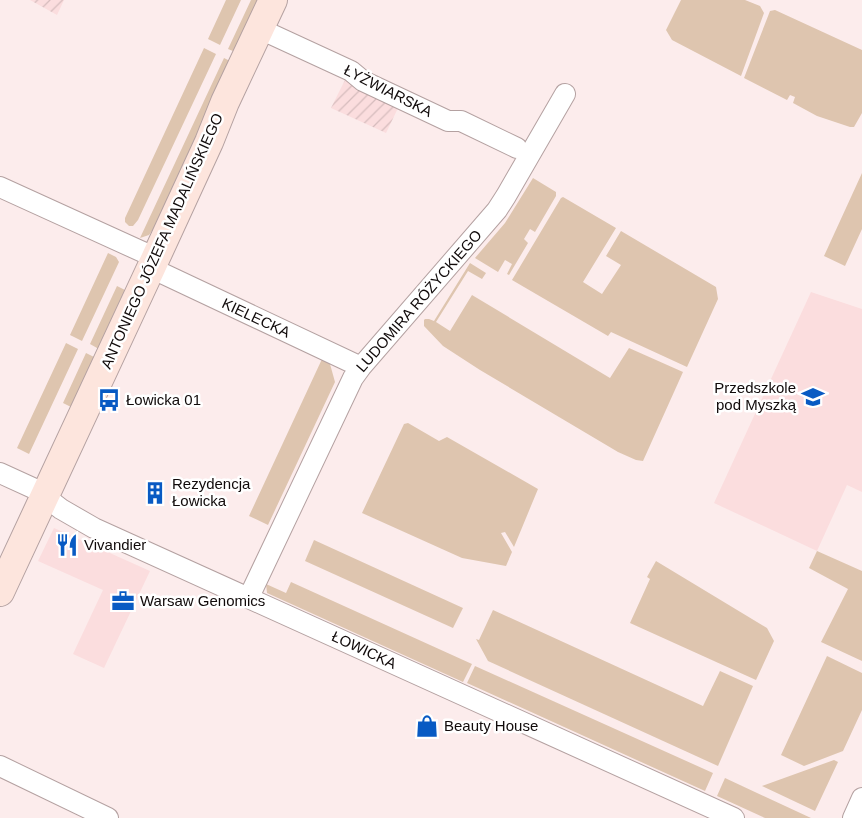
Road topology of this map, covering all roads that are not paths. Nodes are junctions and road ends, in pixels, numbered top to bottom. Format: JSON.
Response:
{"nodes":[{"id":1,"x":273,"y":0,"type":"edge"},
{"id":2,"x":260,"y":29,"type":"junction"},
{"id":3,"x":565,"y":94,"type":"dead end"},
{"id":4,"x":518,"y":148,"type":"dead end"},
{"id":5,"x":0,"y":187,"type":"edge"},
{"id":6,"x":153,"y":263,"type":"junction"},
{"id":7,"x":361,"y":367,"type":"junction"},
{"id":8,"x":0,"y":473,"type":"edge"},
{"id":9,"x":44,"y":496,"type":"junction"},
{"id":10,"x":0,"y":592,"type":"edge"},
{"id":11,"x":248,"y":598,"type":"junction"},
{"id":12,"x":0,"y":766,"type":"edge"},
{"id":13,"x":862,"y":798,"type":"edge"},
{"id":14,"x":108,"y":818,"type":"edge"},
{"id":15,"x":734,"y":818,"type":"edge"},
{"id":16,"x":853,"y":818,"type":"edge"}],
"edges":[{"from":1,"to":2,"type":"street","name":"ANTONIEGO JÓZEFA MADALIŃSKIEGO"},
{"from":2,"to":4,"type":"street","name":"ŁYŻWIARSKA"},
{"from":2,"to":6,"type":"street","name":"ANTONIEGO JÓZEFA MADALIŃSKIEGO"},
{"from":3,"to":7,"type":"street","name":"LUDOMIRA RÓŻYCKIEGO"},
{"from":5,"to":6,"type":"street","name":"KIELECKA"},
{"from":6,"to":7,"type":"street","name":"KIELECKA"},
{"from":6,"to":9,"type":"street","name":"ANTONIEGO JÓZEFA MADALIŃSKIEGO"},
{"from":7,"to":11,"type":"street","name":"LUDOMIRA RÓŻYCKIEGO"},
{"from":8,"to":9,"type":"street","name":"ŁOWICKA"},
{"from":9,"to":10,"type":"street","name":"ANTONIEGO JÓZEFA MADALIŃSKIEGO"},
{"from":9,"to":11,"type":"street","name":"ŁOWICKA"},
{"from":11,"to":15,"type":"street","name":"ŁOWICKA"},
{"from":12,"to":14,"type":"street"},
{"from":13,"to":16,"type":"street"}]}
